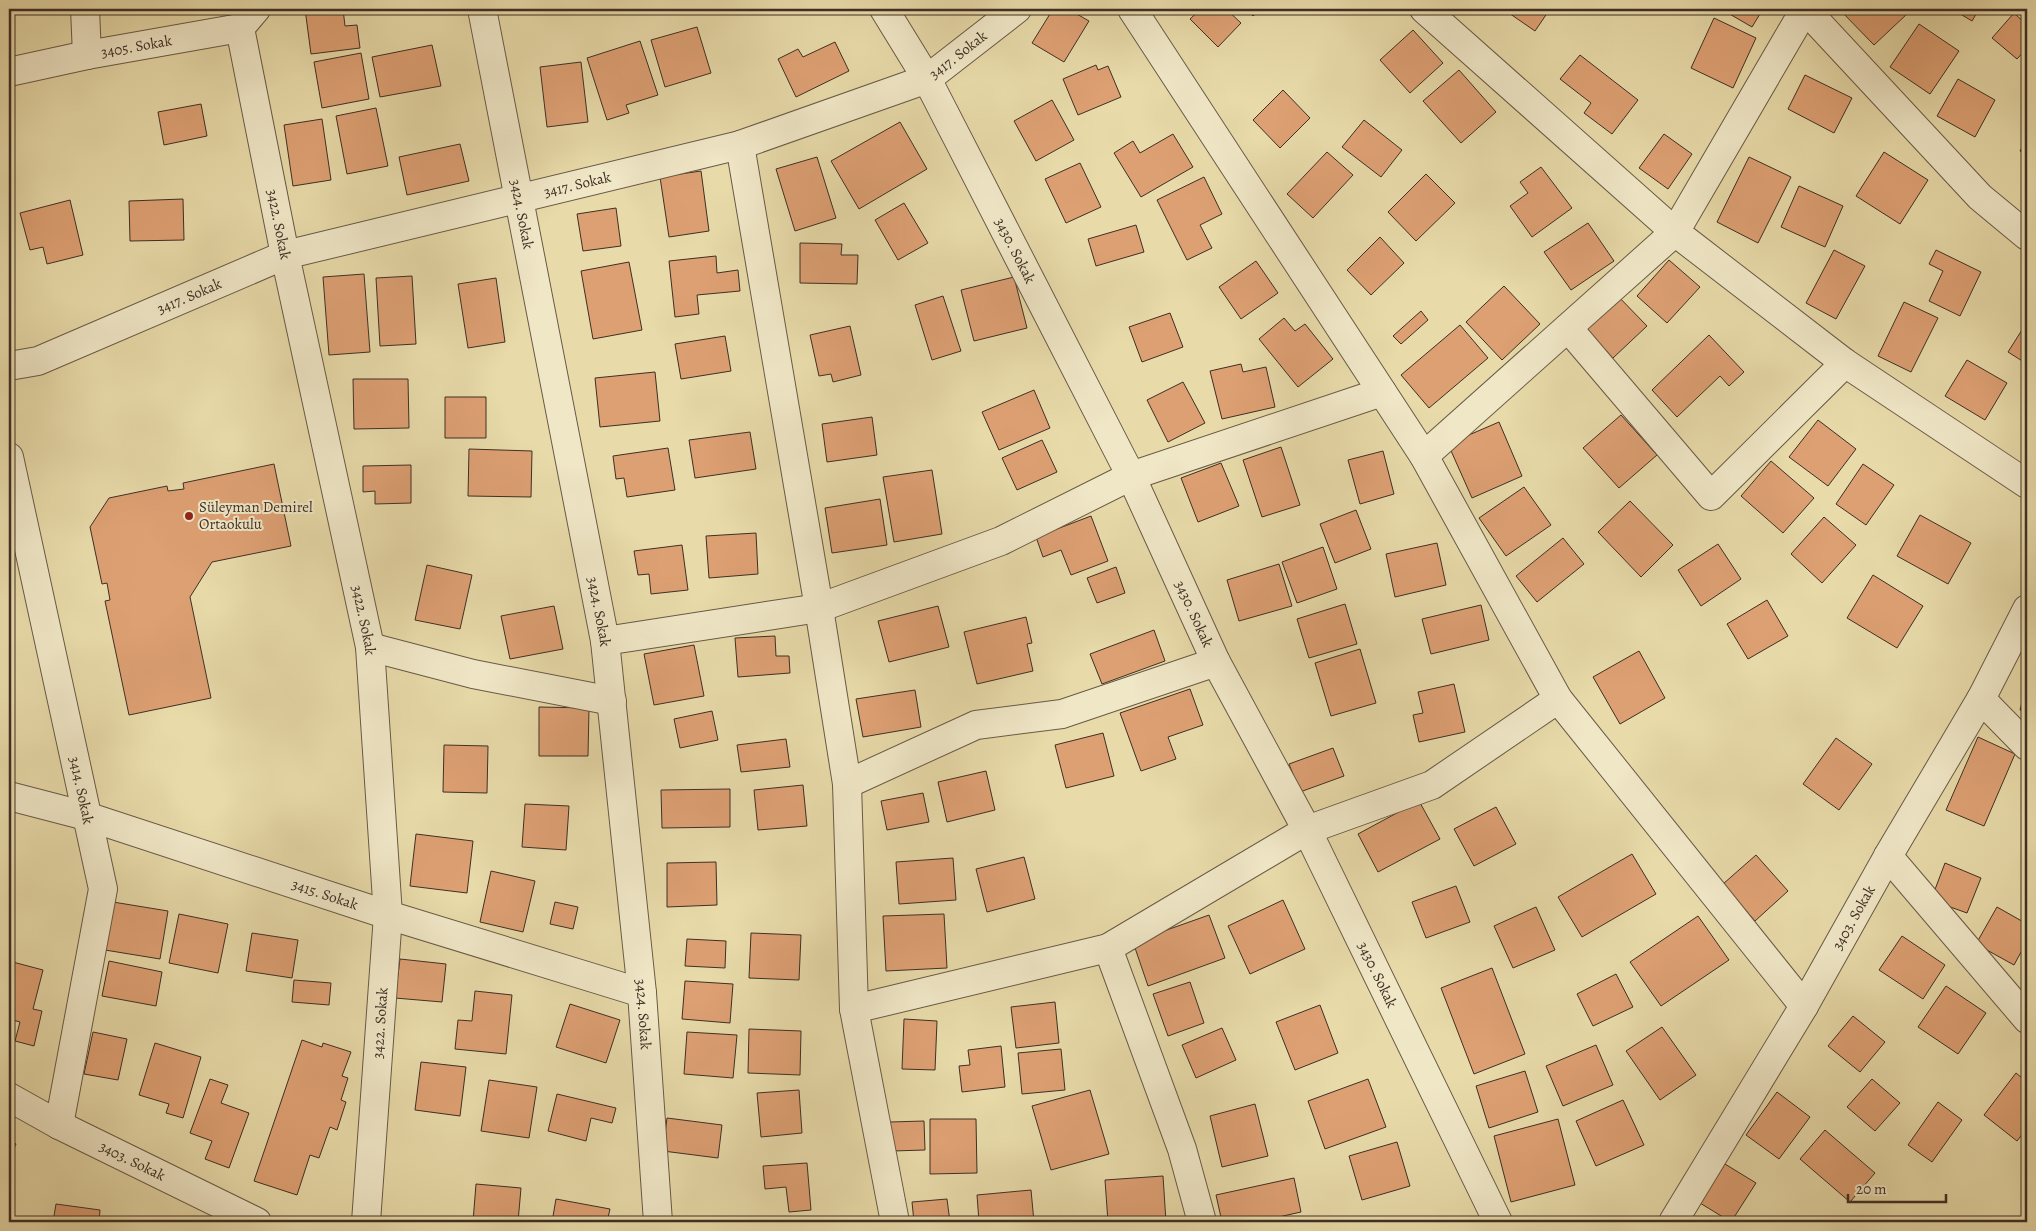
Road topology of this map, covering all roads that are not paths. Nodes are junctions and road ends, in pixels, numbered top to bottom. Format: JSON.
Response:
{"nodes":[{"id":1,"x":85,"y":9,"type":"edge"},
{"id":2,"x":482,"y":9,"type":"edge"},
{"id":3,"x":884,"y":9,"type":"edge"},
{"id":4,"x":1017,"y":9,"type":"edge"},
{"id":5,"x":1132,"y":9,"type":"edge"},
{"id":6,"x":1424,"y":9,"type":"edge"},
{"id":7,"x":1805,"y":9,"type":"edge"},
{"id":8,"x":248,"y":18,"type":"edge"},
{"id":9,"x":86,"y":55,"type":"junction"},
{"id":10,"x":9,"y":72,"type":"edge"},
{"id":11,"x":927,"y":79,"type":"junction"},
{"id":12,"x":740,"y":145,"type":"junction"},
{"id":13,"x":519,"y":199,"type":"junction"},
{"id":14,"x":1675,"y":232,"type":"junction"},
{"id":15,"x":2027,"y":236,"type":"edge"},
{"id":16,"x":285,"y":255,"type":"junction"},
{"id":17,"x":1568,"y":328,"type":"junction"},
{"id":18,"x":1845,"y":363,"type":"junction"},
{"id":19,"x":9,"y":366,"type":"edge"},
{"id":20,"x":1382,"y":392,"type":"junction"},
{"id":21,"x":1424,"y":456,"type":"junction"},
{"id":22,"x":9,"y":457,"type":"edge"},
{"id":23,"x":1131,"y":476,"type":"junction"},
{"id":24,"x":2027,"y":484,"type":"edge"},
{"id":25,"x":819,"y":608,"type":"junction"},
{"id":26,"x":2027,"y":609,"type":"edge"},
{"id":27,"x":605,"y":641,"type":"junction"},
{"id":28,"x":370,"y":647,"type":"junction"},
{"id":29,"x":1216,"y":662,"type":"junction"},
{"id":30,"x":1558,"y":699,"type":"junction"},
{"id":31,"x":1981,"y":699,"type":"junction"},
{"id":32,"x":612,"y":701,"type":"junction"},
{"id":33,"x":2027,"y":746,"type":"edge"},
{"id":34,"x":847,"y":784,"type":"junction"},
{"id":35,"x":9,"y":796,"type":"edge"},
{"id":36,"x":86,"y":816,"type":"junction"},
{"id":37,"x":1308,"y":830,"type":"junction"},
{"id":38,"x":1888,"y":856,"type":"junction"},
{"id":39,"x":388,"y":915,"type":"junction"},
{"id":40,"x":1108,"y":948,"type":"junction"},
{"id":41,"x":642,"y":993,"type":"junction"},
{"id":42,"x":1804,"y":1006,"type":"junction"},
{"id":43,"x":854,"y":1010,"type":"junction"},
{"id":44,"x":2027,"y":1019,"type":"edge"},
{"id":45,"x":9,"y":1097,"type":"edge"},
{"id":46,"x":58,"y":1125,"type":"junction"},
{"id":47,"x":257,"y":1222,"type":"edge"},
{"id":48,"x":366,"y":1222,"type":"edge"},
{"id":49,"x":658,"y":1222,"type":"edge"},
{"id":50,"x":895,"y":1222,"type":"edge"},
{"id":51,"x":1202,"y":1222,"type":"edge"},
{"id":52,"x":1498,"y":1222,"type":"edge"},
{"id":53,"x":1673,"y":1222,"type":"edge"}],
"edges":[{"from":1,"to":9,"type":"street"},
{"from":2,"to":13,"type":"street","name":"3424. Sokak"},
{"from":3,"to":11,"type":"street","name":"3430. Sokak"},
{"from":4,"to":11,"type":"street","name":"3417. Sokak"},
{"from":5,"to":20,"type":"street"},
{"from":6,"to":14,"type":"street"},
{"from":7,"to":14,"type":"street"},
{"from":7,"to":15,"type":"street"},
{"from":8,"to":9,"type":"street","name":"3405. Sokak"},
{"from":8,"to":16,"type":"street","name":"3422. Sokak"},
{"from":9,"to":10,"type":"street","name":"3405. Sokak"},
{"from":11,"to":12,"type":"street","name":"3417. Sokak"},
{"from":11,"to":23,"type":"street","name":"3430. Sokak"},
{"from":12,"to":13,"type":"street","name":"3417. Sokak"},
{"from":12,"to":25,"type":"street"},
{"from":13,"to":16,"type":"street","name":"3417. Sokak"},
{"from":13,"to":27,"type":"street","name":"3424. Sokak"},
{"from":14,"to":17,"type":"street"},
{"from":14,"to":18,"type":"street"},
{"from":16,"to":19,"type":"street","name":"3417. Sokak"},
{"from":16,"to":28,"type":"street","name":"3422. Sokak"},
{"from":17,"to":18,"type":"street"},
{"from":17,"to":21,"type":"street"},
{"from":18,"to":24,"type":"street"},
{"from":20,"to":21,"type":"street"},
{"from":20,"to":23,"type":"street"},
{"from":21,"to":30,"type":"street"},
{"from":22,"to":36,"type":"street","name":"3414. Sokak"},
{"from":23,"to":25,"type":"street"},
{"from":23,"to":29,"type":"street","name":"3430. Sokak"},
{"from":25,"to":27,"type":"street"},
{"from":25,"to":34,"type":"street"},
{"from":26,"to":31,"type":"street","name":"3403. Sokak"},
{"from":27,"to":32,"type":"street","name":"3424. Sokak"},
{"from":28,"to":32,"type":"street"},
{"from":28,"to":39,"type":"street","name":"3422. Sokak"},
{"from":29,"to":34,"type":"street"},
{"from":29,"to":37,"type":"street","name":"3430. Sokak"},
{"from":30,"to":37,"type":"street"},
{"from":30,"to":42,"type":"street"},
{"from":31,"to":33,"type":"street"},
{"from":31,"to":38,"type":"street","name":"3403. Sokak"},
{"from":32,"to":41,"type":"street","name":"3424. Sokak"},
{"from":34,"to":43,"type":"street"},
{"from":35,"to":36,"type":"street","name":"3415. Sokak"},
{"from":36,"to":39,"type":"street","name":"3415. Sokak"},
{"from":36,"to":46,"type":"street","name":"3414. Sokak"},
{"from":37,"to":40,"type":"street"},
{"from":37,"to":52,"type":"street","name":"3430. Sokak"},
{"from":38,"to":42,"type":"street","name":"3403. Sokak"},
{"from":38,"to":44,"type":"street"},
{"from":39,"to":41,"type":"street","name":"3415. Sokak"},
{"from":39,"to":48,"type":"street","name":"3422. Sokak"},
{"from":40,"to":43,"type":"street"},
{"from":40,"to":51,"type":"street"},
{"from":41,"to":49,"type":"street","name":"3424. Sokak"},
{"from":42,"to":53,"type":"street","name":"3403. Sokak"},
{"from":43,"to":50,"type":"street"},
{"from":45,"to":46,"type":"street","name":"3403. Sokak"},
{"from":46,"to":47,"type":"street","name":"3403. Sokak"}]}
